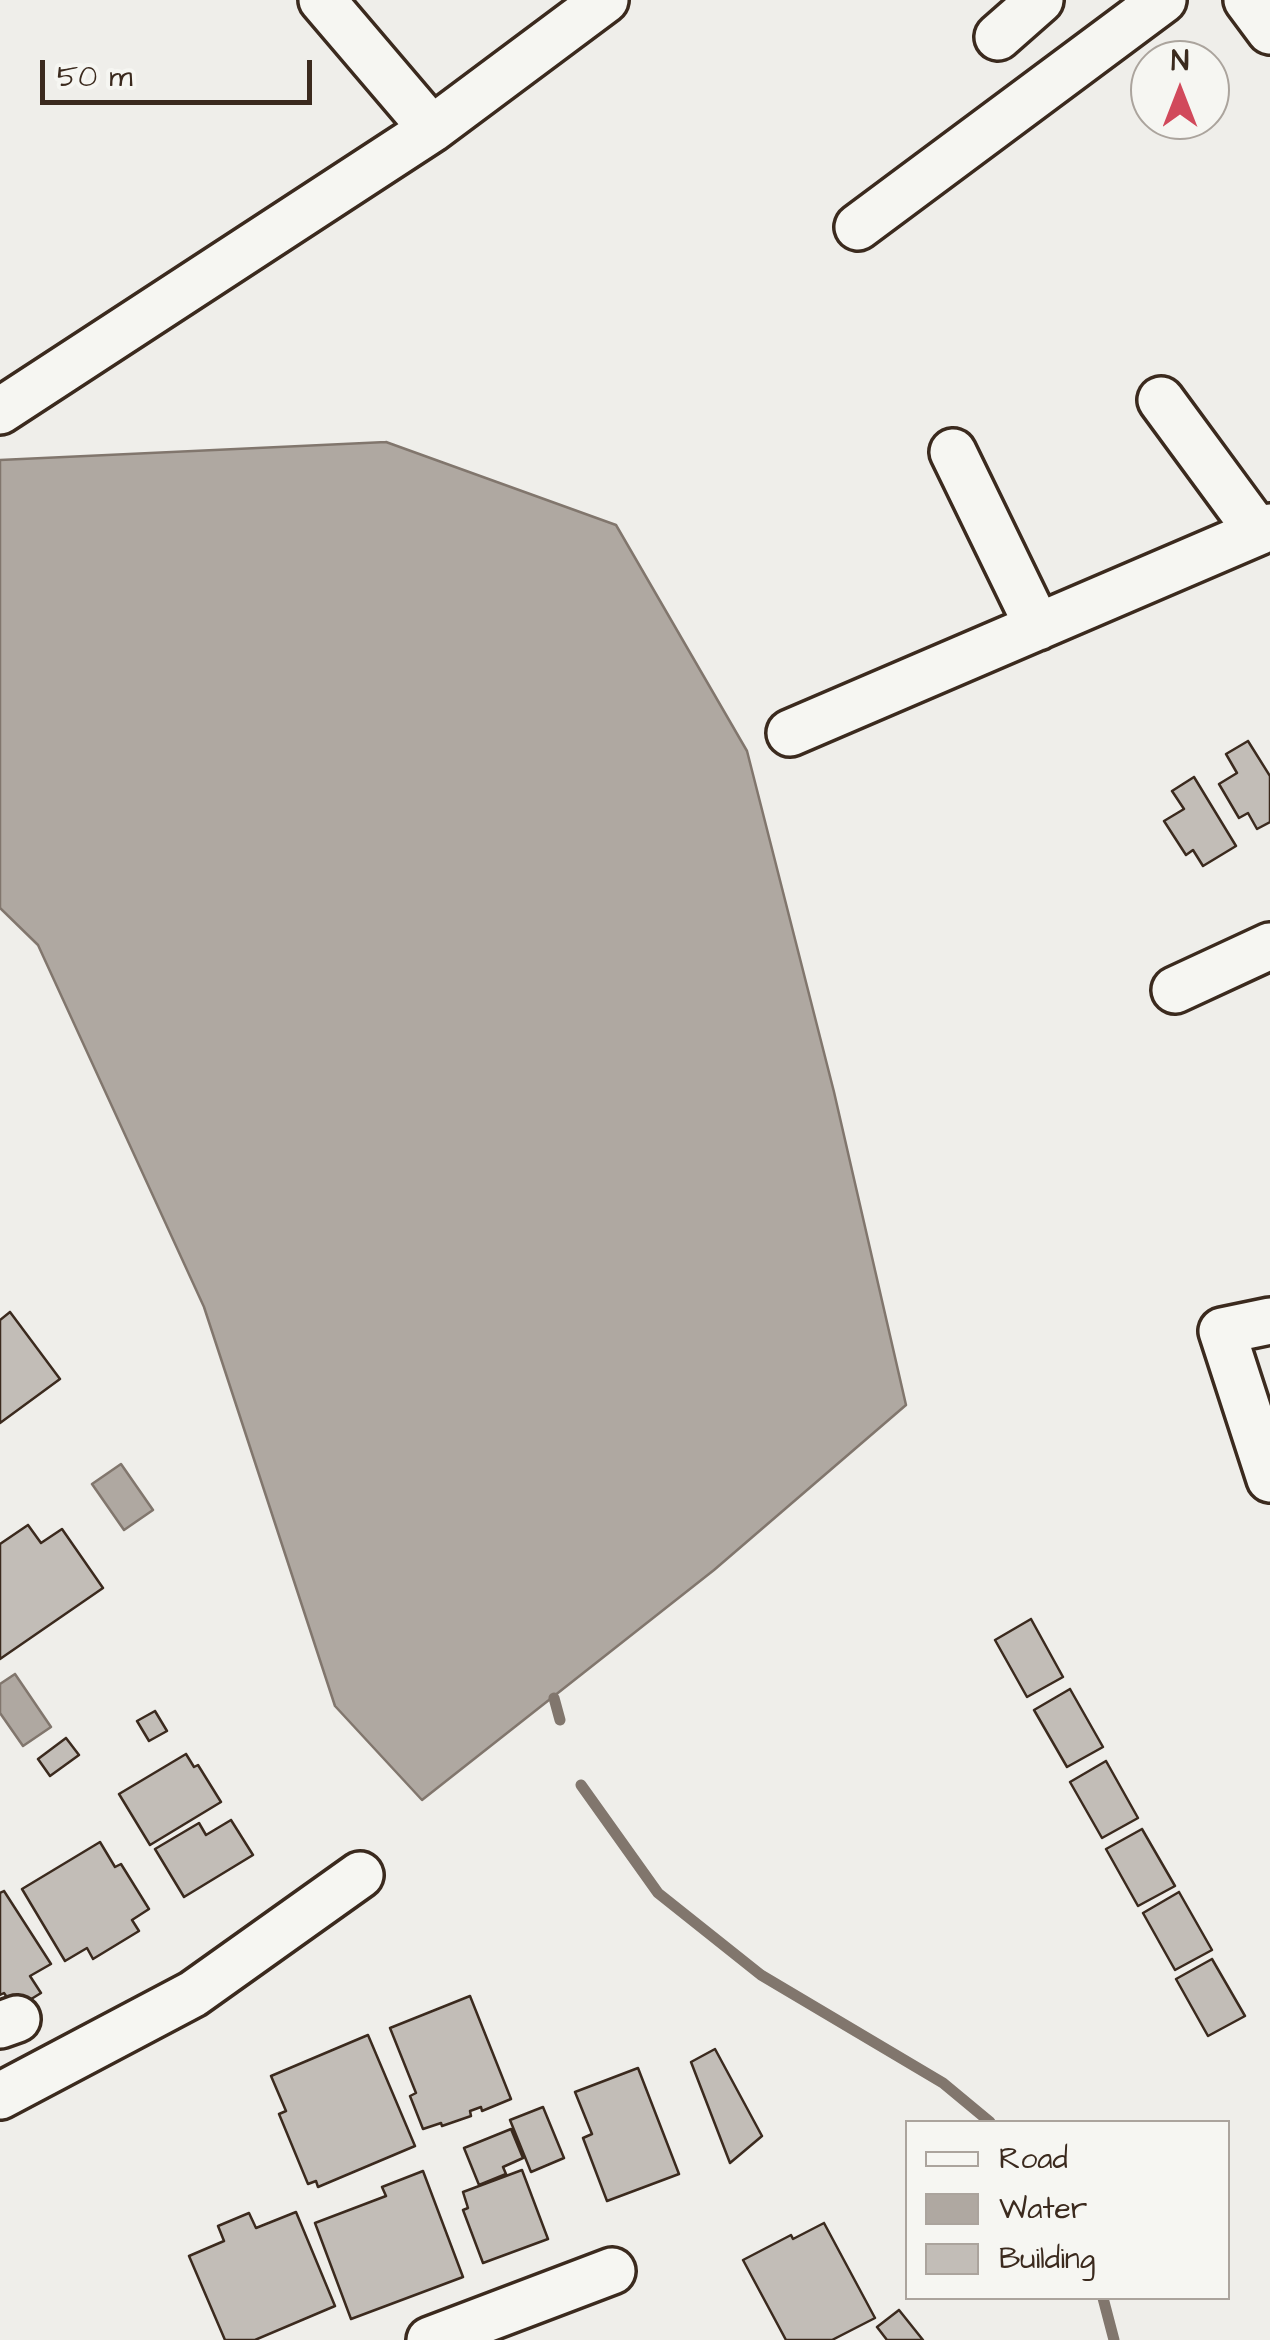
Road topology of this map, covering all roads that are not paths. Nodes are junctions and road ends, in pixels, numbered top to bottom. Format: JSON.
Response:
{"nodes":[{"id":1,"x":322,"y":0,"type":"edge"},
{"id":2,"x":605,"y":0,"type":"edge"},
{"id":3,"x":1040,"y":0,"type":"edge"},
{"id":4,"x":1163,"y":0,"type":"edge"},
{"id":5,"x":1247,"y":0,"type":"edge"},
{"id":6,"x":1270,"y":32,"type":"edge"},
{"id":7,"x":998,"y":37,"type":"dead end"},
{"id":8,"x":432,"y":129,"type":"junction"},
{"id":9,"x":858,"y":228,"type":"dead end"},
{"id":10,"x":1161,"y":400,"type":"dead end"},
{"id":11,"x":0,"y":412,"type":"edge"},
{"id":12,"x":953,"y":452,"type":"dead end"},
{"id":13,"x":1264,"y":529,"type":"edge"},
{"id":14,"x":1038,"y":627,"type":"junction"},
{"id":15,"x":790,"y":733,"type":"dead end"},
{"id":16,"x":1270,"y":946,"type":"edge"},
{"id":17,"x":1175,"y":990,"type":"dead end"},
{"id":18,"x":1270,"y":1321,"type":"edge"},
{"id":19,"x":1270,"y":1479,"type":"edge"},
{"id":20,"x":360,"y":1875,"type":"dead end"},
{"id":21,"x":3,"y":2085,"type":"edge"},
{"id":22,"x":612,"y":2271,"type":"dead end"},
{"id":23,"x":430,"y":2340,"type":"edge"}],
"edges":[{"from":1,"to":8,"type":"street"},
{"from":2,"to":8,"type":"street"},
{"from":3,"to":7,"type":"street"},
{"from":4,"to":9,"type":"street"},
{"from":5,"to":6,"type":"street"},
{"from":8,"to":11,"type":"street"},
{"from":10,"to":13,"type":"street"},
{"from":12,"to":14,"type":"street"},
{"from":13,"to":14,"type":"street"},
{"from":14,"to":15,"type":"street"},
{"from":16,"to":17,"type":"street"},
{"from":18,"to":19,"type":"street"},
{"from":20,"to":21,"type":"street"},
{"from":22,"to":23,"type":"street"}]}
